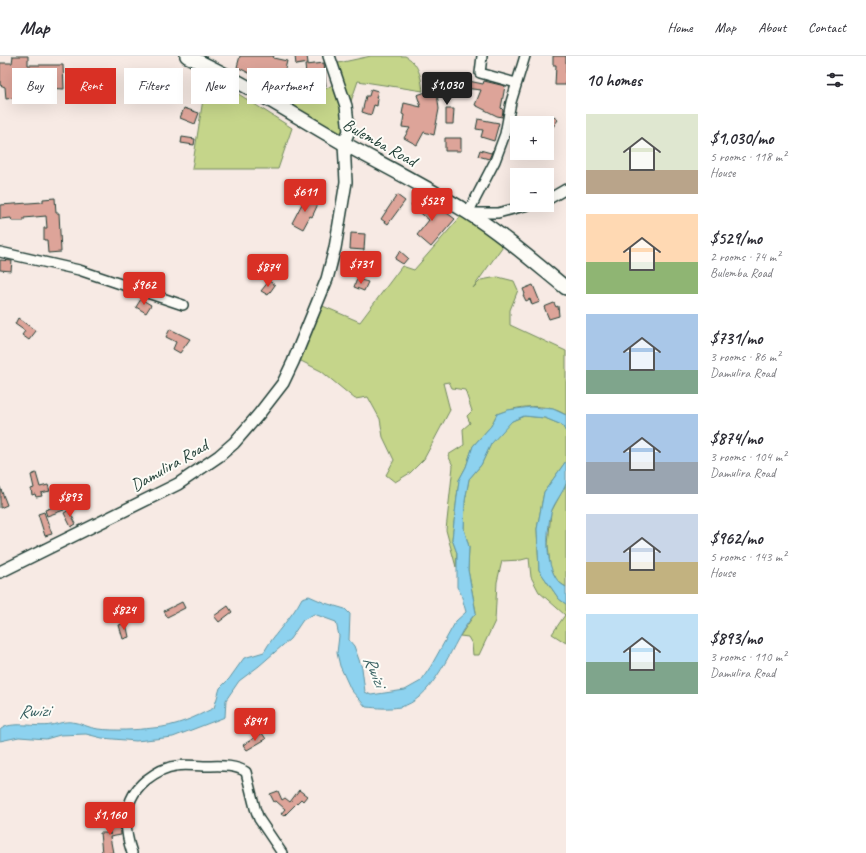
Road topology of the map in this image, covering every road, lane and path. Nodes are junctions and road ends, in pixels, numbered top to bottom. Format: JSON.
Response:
{"nodes":[{"id":1,"x":187,"y":56,"type":"edge"},
{"id":2,"x":329,"y":56,"type":"edge"},
{"id":3,"x":482,"y":56,"type":"edge"},
{"id":4,"x":525,"y":56,"type":"edge"},
{"id":5,"x":516,"y":84,"type":"junction"},
{"id":6,"x":344,"y":143,"type":"junction"},
{"id":7,"x":566,"y":189,"type":"edge"},
{"id":8,"x":554,"y":196,"type":"edge"},
{"id":9,"x":510,"y":209,"type":"edge"},
{"id":10,"x":468,"y":213,"type":"junction"},
{"id":11,"x":0,"y":252,"type":"edge"},
{"id":12,"x":566,"y":288,"type":"edge"},
{"id":13,"x":183,"y":305,"type":"dead end"},
{"id":14,"x":0,"y":572,"type":"edge"},
{"id":15,"x":132,"y":853,"type":"edge"},
{"id":16,"x":282,"y":853,"type":"edge"}],
"edges":[{"from":1,"to":6,"type":"main road","name":"Bulemba Road"},
{"from":2,"to":6,"type":"street","name":"Damulira Road"},
{"from":3,"to":5,"type":"street"},
{"from":4,"to":5,"type":"street"},
{"from":5,"to":10,"type":"street"},
{"from":6,"to":10,"type":"main road","name":"Bulemba Road"},
{"from":6,"to":14,"type":"street","name":"Damulira Road"},
{"from":7,"to":8,"type":"street"},
{"from":9,"to":10,"type":"street"},
{"from":10,"to":12,"type":"main road","name":"Bulemba Road"},
{"from":11,"to":13,"type":"street"},
{"from":15,"to":16,"type":"street"}]}
